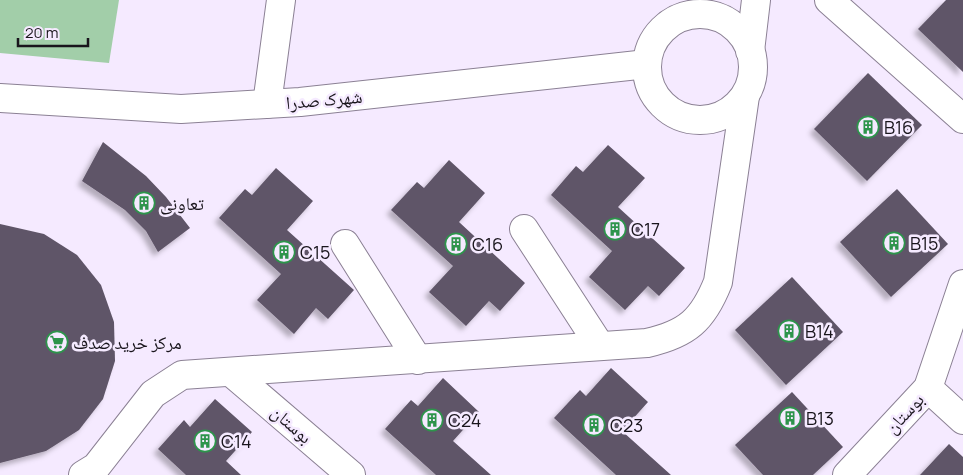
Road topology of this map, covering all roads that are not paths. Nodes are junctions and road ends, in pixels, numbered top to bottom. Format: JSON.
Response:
{"nodes":[{"id":1,"x":281,"y":0,"type":"edge"},
{"id":2,"x":756,"y":0,"type":"edge"},
{"id":3,"x":829,"y":0,"type":"edge"},
{"id":4,"x":691,"y":8,"type":"edge"},
{"id":5,"x":750,"y":51,"type":"junction"},
{"id":6,"x":647,"y":64,"type":"junction"},
{"id":7,"x":745,"y":96,"type":"junction"},
{"id":8,"x":0,"y":98,"type":"edge"},
{"id":9,"x":267,"y":104,"type":"junction"},
{"id":10,"x":963,"y":119,"type":"edge"},
{"id":11,"x":524,"y":229,"type":"dead end"},
{"id":12,"x":345,"y":244,"type":"dead end"},
{"id":13,"x":963,"y":284,"type":"edge"},
{"id":14,"x":600,"y":346,"type":"junction"},
{"id":15,"x":418,"y":360,"type":"junction"},
{"id":16,"x":232,"y":373,"type":"junction"},
{"id":17,"x":928,"y":388,"type":"junction"},
{"id":18,"x":963,"y":420,"type":"edge"},
{"id":19,"x":83,"y":475,"type":"edge"},
{"id":20,"x":351,"y":475,"type":"edge"},
{"id":21,"x":846,"y":475,"type":"edge"}],
"edges":[{"from":1,"to":9,"type":"street"},
{"from":2,"to":5,"type":"street"},
{"from":3,"to":10,"type":"street"},
{"from":4,"to":5,"type":"street"},
{"from":4,"to":6,"type":"street"},
{"from":5,"to":7,"type":"street"},
{"from":6,"to":7,"type":"street"},
{"from":6,"to":9,"type":"street","name":"شهرک صدرا"},
{"from":7,"to":14,"type":"street"},
{"from":8,"to":9,"type":"street","name":"شهرک صدرا"},
{"from":11,"to":14,"type":"street"},
{"from":12,"to":15,"type":"street"},
{"from":13,"to":17,"type":"street","name":"بوستان"},
{"from":14,"to":15,"type":"street"},
{"from":15,"to":16,"type":"street"},
{"from":16,"to":19,"type":"street"},
{"from":16,"to":20,"type":"street","name":"بوستان"},
{"from":17,"to":18,"type":"street"},
{"from":17,"to":21,"type":"street","name":"بوستان"}]}
